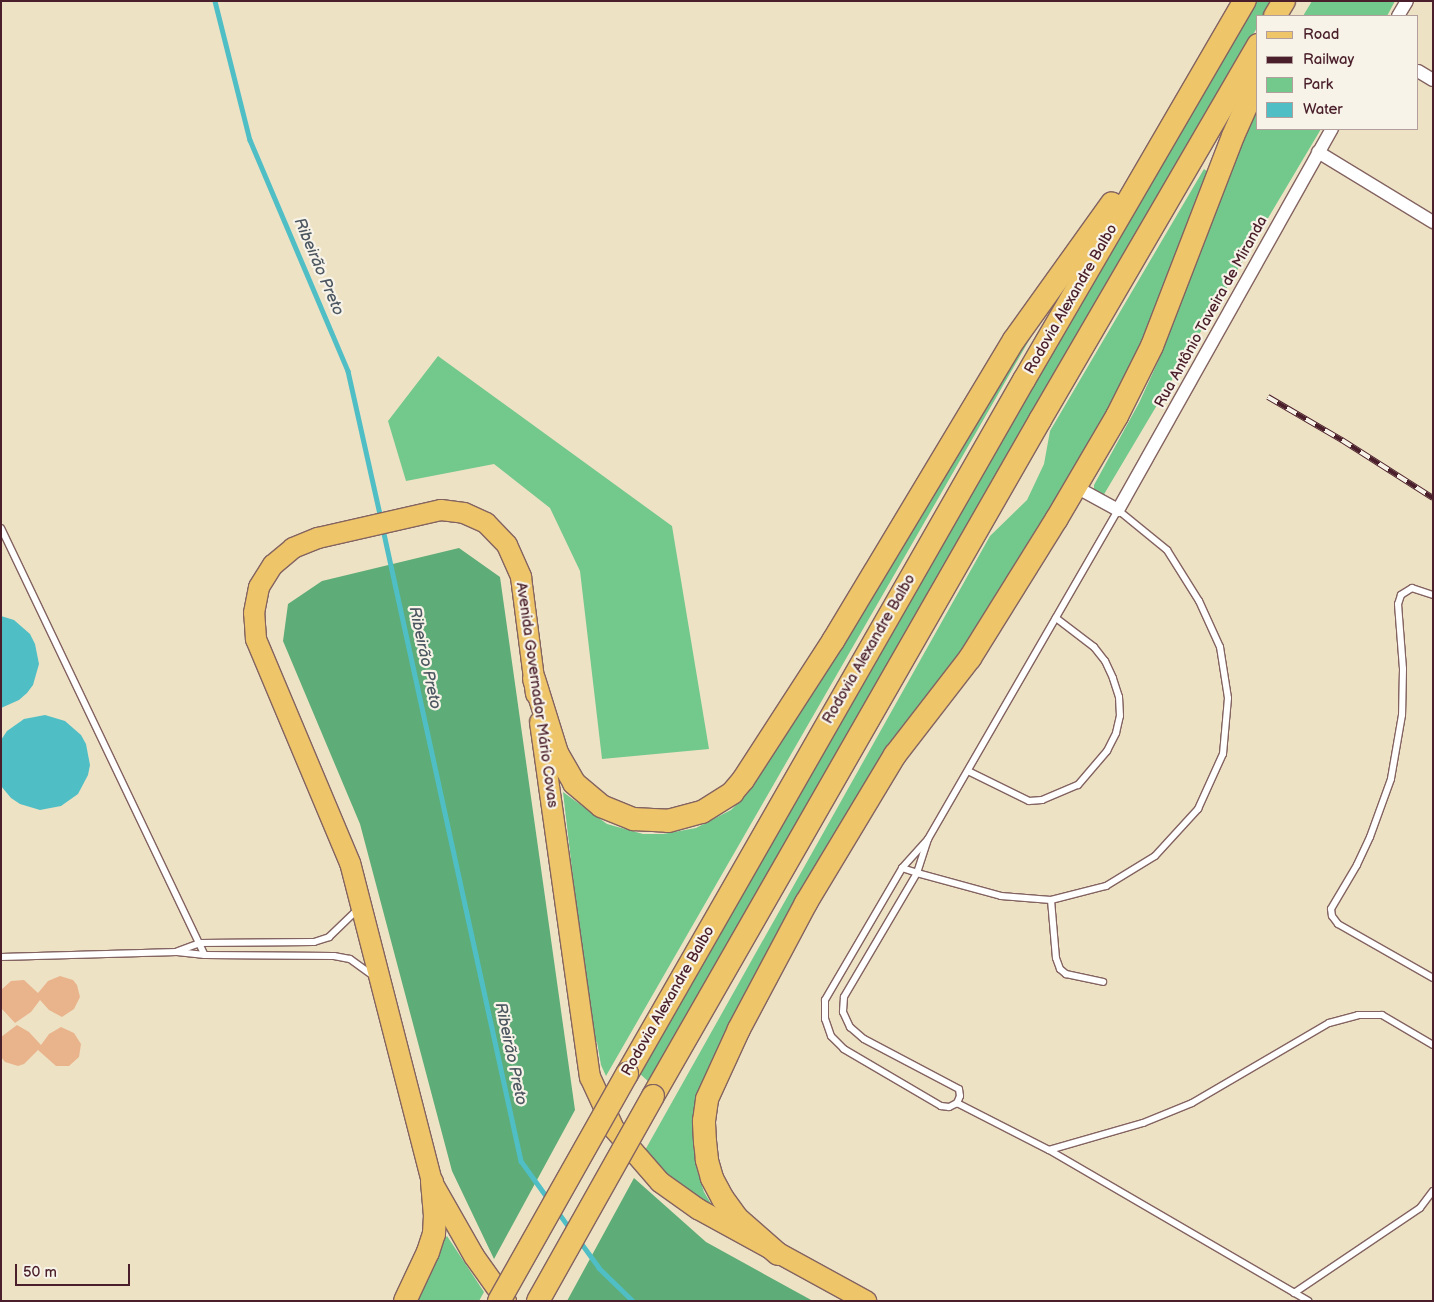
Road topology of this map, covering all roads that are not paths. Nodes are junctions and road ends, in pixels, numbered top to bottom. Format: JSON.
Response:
{"nodes":[{"id":1,"x":1245,"y":1,"type":"edge"},
{"id":2,"x":1284,"y":1,"type":"edge"},
{"id":3,"x":1295,"y":1,"type":"edge"},
{"id":4,"x":1407,"y":1,"type":"edge"},
{"id":5,"x":1276,"y":15,"type":"edge"},
{"id":6,"x":1288,"y":15,"type":"edge"},
{"id":7,"x":1399,"y":15,"type":"edge"},
{"id":8,"x":1256,"y":49,"type":"edge"},
{"id":9,"x":1419,"y":72,"type":"edge"},
{"id":10,"x":1433,"y":80,"type":"edge"},
{"id":11,"x":1256,"y":84,"type":"edge"},
{"id":12,"x":1194,"y":88,"type":"junction"},
{"id":13,"x":1331,"y":130,"type":"edge"},
{"id":14,"x":1318,"y":152,"type":"junction"},
{"id":15,"x":1433,"y":222,"type":"edge"},
{"id":16,"x":1076,"y":487,"type":"junction"},
{"id":17,"x":1118,"y":510,"type":"junction"},
{"id":18,"x":1,"y":528,"type":"edge"},
{"id":19,"x":1433,"y":595,"type":"edge"},
{"id":20,"x":1056,"y":618,"type":"junction"},
{"id":21,"x":534,"y":678,"type":"junction"},
{"id":22,"x":968,"y":771,"type":"junction"},
{"id":23,"x":928,"y":840,"type":"junction"},
{"id":24,"x":902,"y":868,"type":"junction"},
{"id":25,"x":917,"y":873,"type":"junction"},
{"id":26,"x":1051,"y":900,"type":"junction"},
{"id":27,"x":361,"y":905,"type":"junction"},
{"id":28,"x":200,"y":943,"type":"junction"},
{"id":29,"x":177,"y":952,"type":"junction"},
{"id":30,"x":205,"y":955,"type":"junction"},
{"id":31,"x":1,"y":957,"type":"edge"},
{"id":32,"x":1433,"y":978,"type":"edge"},
{"id":33,"x":380,"y":981,"type":"junction"},
{"id":34,"x":1103,"y":982,"type":"dead end"},
{"id":35,"x":1433,"y":1045,"type":"edge"},
{"id":36,"x":957,"y":1103,"type":"junction"},
{"id":37,"x":1049,"y":1150,"type":"junction"},
{"id":38,"x":432,"y":1182,"type":"junction"},
{"id":39,"x":1433,"y":1191,"type":"edge"},
{"id":40,"x":778,"y":1254,"type":"junction"},
{"id":41,"x":1294,"y":1293,"type":"junction"},
{"id":42,"x":405,"y":1301,"type":"edge"},
{"id":43,"x":499,"y":1301,"type":"edge"},
{"id":44,"x":506,"y":1301,"type":"edge"},
{"id":45,"x":538,"y":1301,"type":"edge"},
{"id":46,"x":866,"y":1301,"type":"edge"},
{"id":47,"x":1308,"y":1301,"type":"edge"}],
"edges":[{"from":1,"to":12,"type":"highway","name":"Rodovia Alexandre Balbo"},
{"from":2,"to":5,"type":"highway"},
{"from":3,"to":6,"type":"highway"},
{"from":4,"to":7,"type":"street"},
{"from":8,"to":45,"type":"highway","bridge":true},
{"from":9,"to":10,"type":"street"},
{"from":11,"to":16,"type":"highway"},
{"from":12,"to":21,"type":"highway"},
{"from":12,"to":43,"type":"highway","name":"Rodovia Alexandre Balbo","bridge":true},
{"from":13,"to":14,"type":"street","name":"Rua Antônio Taveira de Miranda"},
{"from":14,"to":15,"type":"street"},
{"from":14,"to":17,"type":"street","name":"Rua Antônio Taveira de Miranda"},
{"from":16,"to":17,"type":"street"},
{"from":16,"to":40,"type":"highway"},
{"from":17,"to":20,"type":"lane"},
{"from":17,"to":26,"type":"lane"},
{"from":18,"to":28,"type":"lane"},
{"from":19,"to":32,"type":"lane"},
{"from":20,"to":22,"type":"lane"},
{"from":20,"to":22,"type":"lane"},
{"from":21,"to":27,"type":"main road","name":"Avenida Governador Mário Covas"},
{"from":21,"to":40,"type":"main road","name":"Avenida Governador Mário Covas"},
{"from":22,"to":23,"type":"lane"},
{"from":23,"to":24,"type":"lane"},
{"from":23,"to":25,"type":"lane"},
{"from":24,"to":25,"type":"lane"},
{"from":24,"to":36,"type":"lane"},
{"from":25,"to":26,"type":"lane"},
{"from":25,"to":36,"type":"lane"},
{"from":26,"to":34,"type":"lane"},
{"from":27,"to":28,"type":"lane"},
{"from":27,"to":33,"type":"main road","name":"Avenida Governador Mário Covas"},
{"from":28,"to":29,"type":"lane"},
{"from":28,"to":30,"type":"lane"},
{"from":29,"to":30,"type":"lane"},
{"from":29,"to":31,"type":"lane"},
{"from":30,"to":33,"type":"lane"},
{"from":33,"to":38,"type":"main road","name":"Avenida Governador Mário Covas"},
{"from":35,"to":37,"type":"lane"},
{"from":36,"to":37,"type":"lane"},
{"from":37,"to":41,"type":"lane"},
{"from":38,"to":42,"type":"highway"},
{"from":38,"to":44,"type":"main road","name":"Avenida Governador Mário Covas"},
{"from":39,"to":41,"type":"lane"},
{"from":40,"to":46,"type":"main road","name":"Avenida Governador Mário Covas"},
{"from":41,"to":47,"type":"lane"}]}
